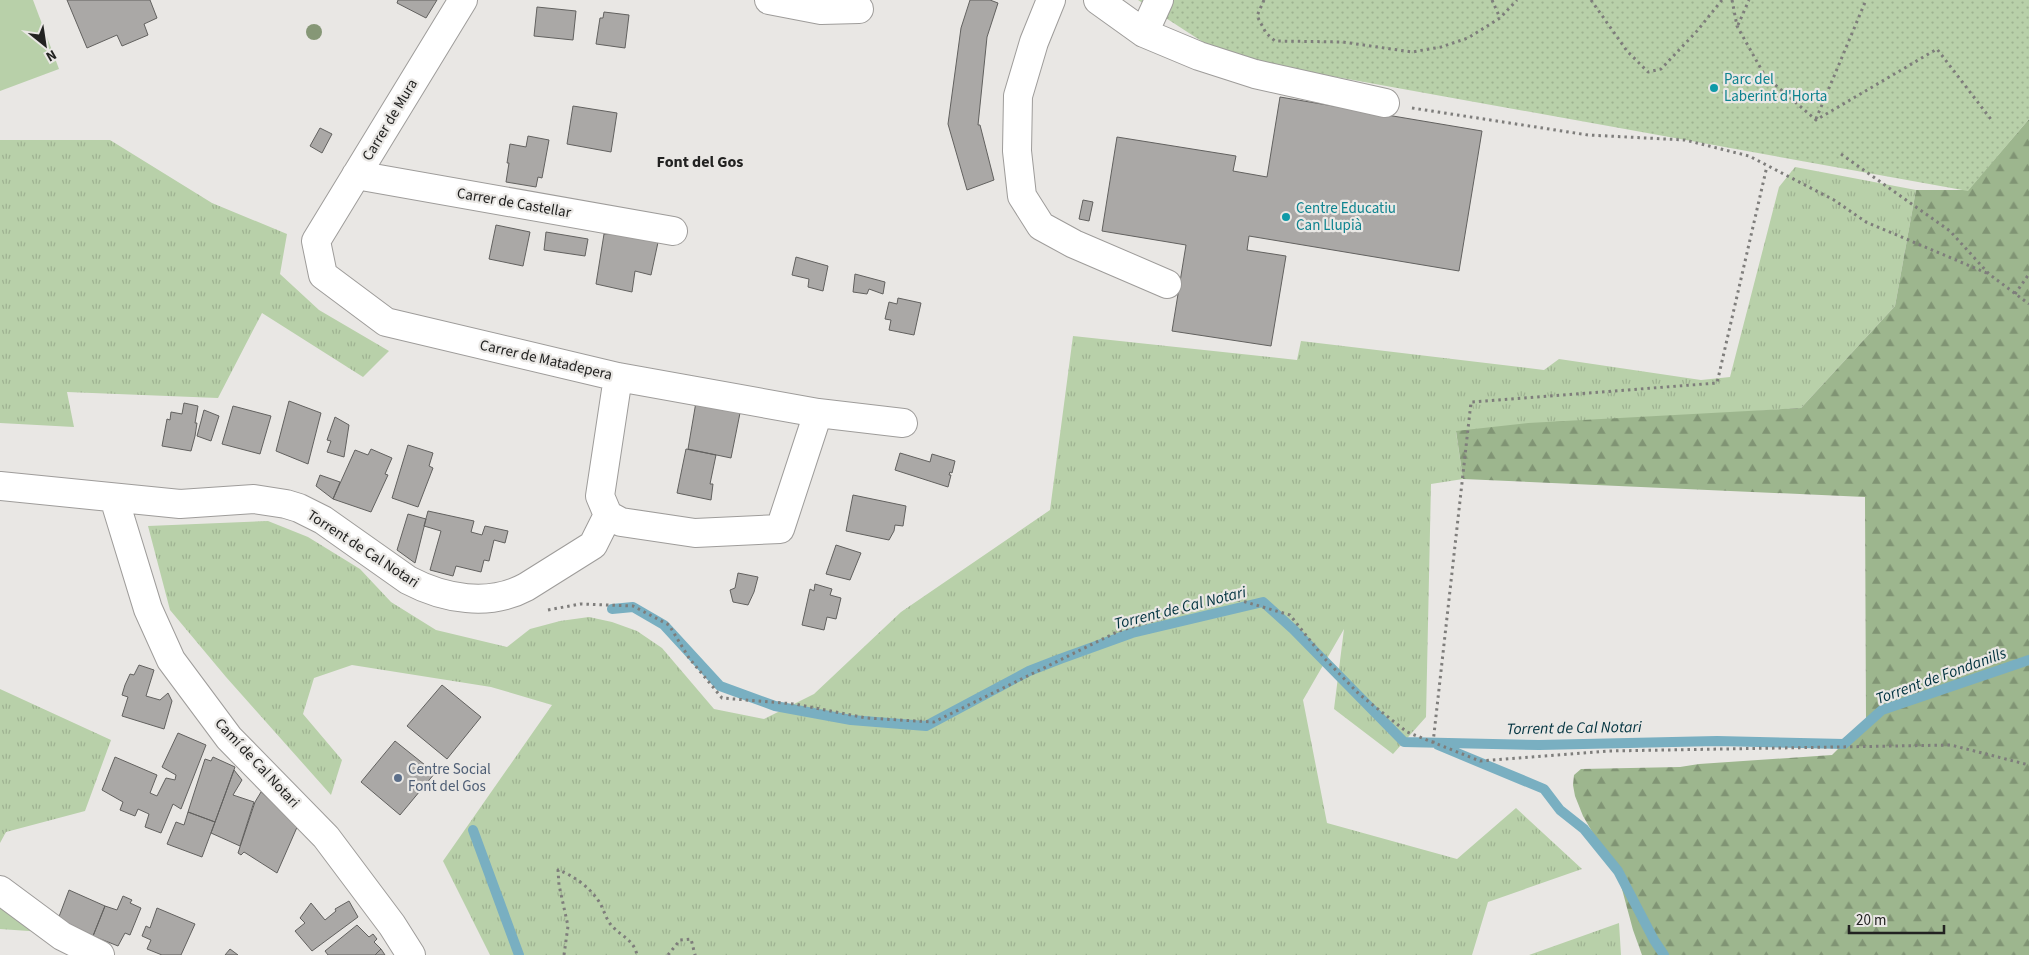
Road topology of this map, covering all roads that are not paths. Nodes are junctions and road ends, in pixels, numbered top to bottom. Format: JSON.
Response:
{"nodes":[{"id":1,"x":463,"y":0,"type":"edge"},
{"id":2,"x":769,"y":0,"type":"edge"},
{"id":3,"x":1051,"y":0,"type":"edge"},
{"id":4,"x":1098,"y":0,"type":"edge"},
{"id":5,"x":1159,"y":0,"type":"edge"},
{"id":6,"x":859,"y":9,"type":"dead end"},
{"id":7,"x":1144,"y":33,"type":"junction"},
{"id":8,"x":1385,"y":103,"type":"road end"},
{"id":9,"x":356,"y":175,"type":"junction"},
{"id":10,"x":673,"y":231,"type":"dead end"},
{"id":11,"x":316,"y":241,"type":"joint"},
{"id":12,"x":1167,"y":284,"type":"dead end"},
{"id":13,"x":618,"y":377,"type":"junction"},
{"id":14,"x":818,"y":413,"type":"junction"},
{"id":15,"x":903,"y":423,"type":"dead end"},
{"id":16,"x":0,"y":486,"type":"edge"},
{"id":17,"x":114,"y":498,"type":"junction"},
{"id":18,"x":608,"y":515,"type":"junction"},
{"id":19,"x":0,"y":890,"type":"edge"},
{"id":20,"x":100,"y":955,"type":"edge"},
{"id":21,"x":411,"y":955,"type":"edge"}],
"edges":[{"from":1,"to":9,"type":"street","name":"Carrer de Mura"},
{"from":2,"to":6,"type":"street"},
{"from":3,"to":12,"type":"street"},
{"from":4,"to":7,"type":"street"},
{"from":5,"to":7,"type":"street"},
{"from":7,"to":8,"type":"street"},
{"from":9,"to":10,"type":"street","name":"Carrer de Castellar"},
{"from":9,"to":11,"type":"street","name":"Carrer de Mura"},
{"from":11,"to":13,"type":"street","name":"Carrer de Matadepera"},
{"from":13,"to":14,"type":"street","name":"Carrer de Matadepera"},
{"from":13,"to":18,"type":"street"},
{"from":14,"to":15,"type":"street","name":"Carrer de Matadepera"},
{"from":14,"to":18,"type":"street"},
{"from":16,"to":17,"type":"street","name":"Torrent de Cal Notari"},
{"from":17,"to":18,"type":"street","name":"Torrent de Cal Notari"},
{"from":17,"to":21,"type":"street","name":"Camí de Cal Notari"},
{"from":19,"to":20,"type":"street"}]}
